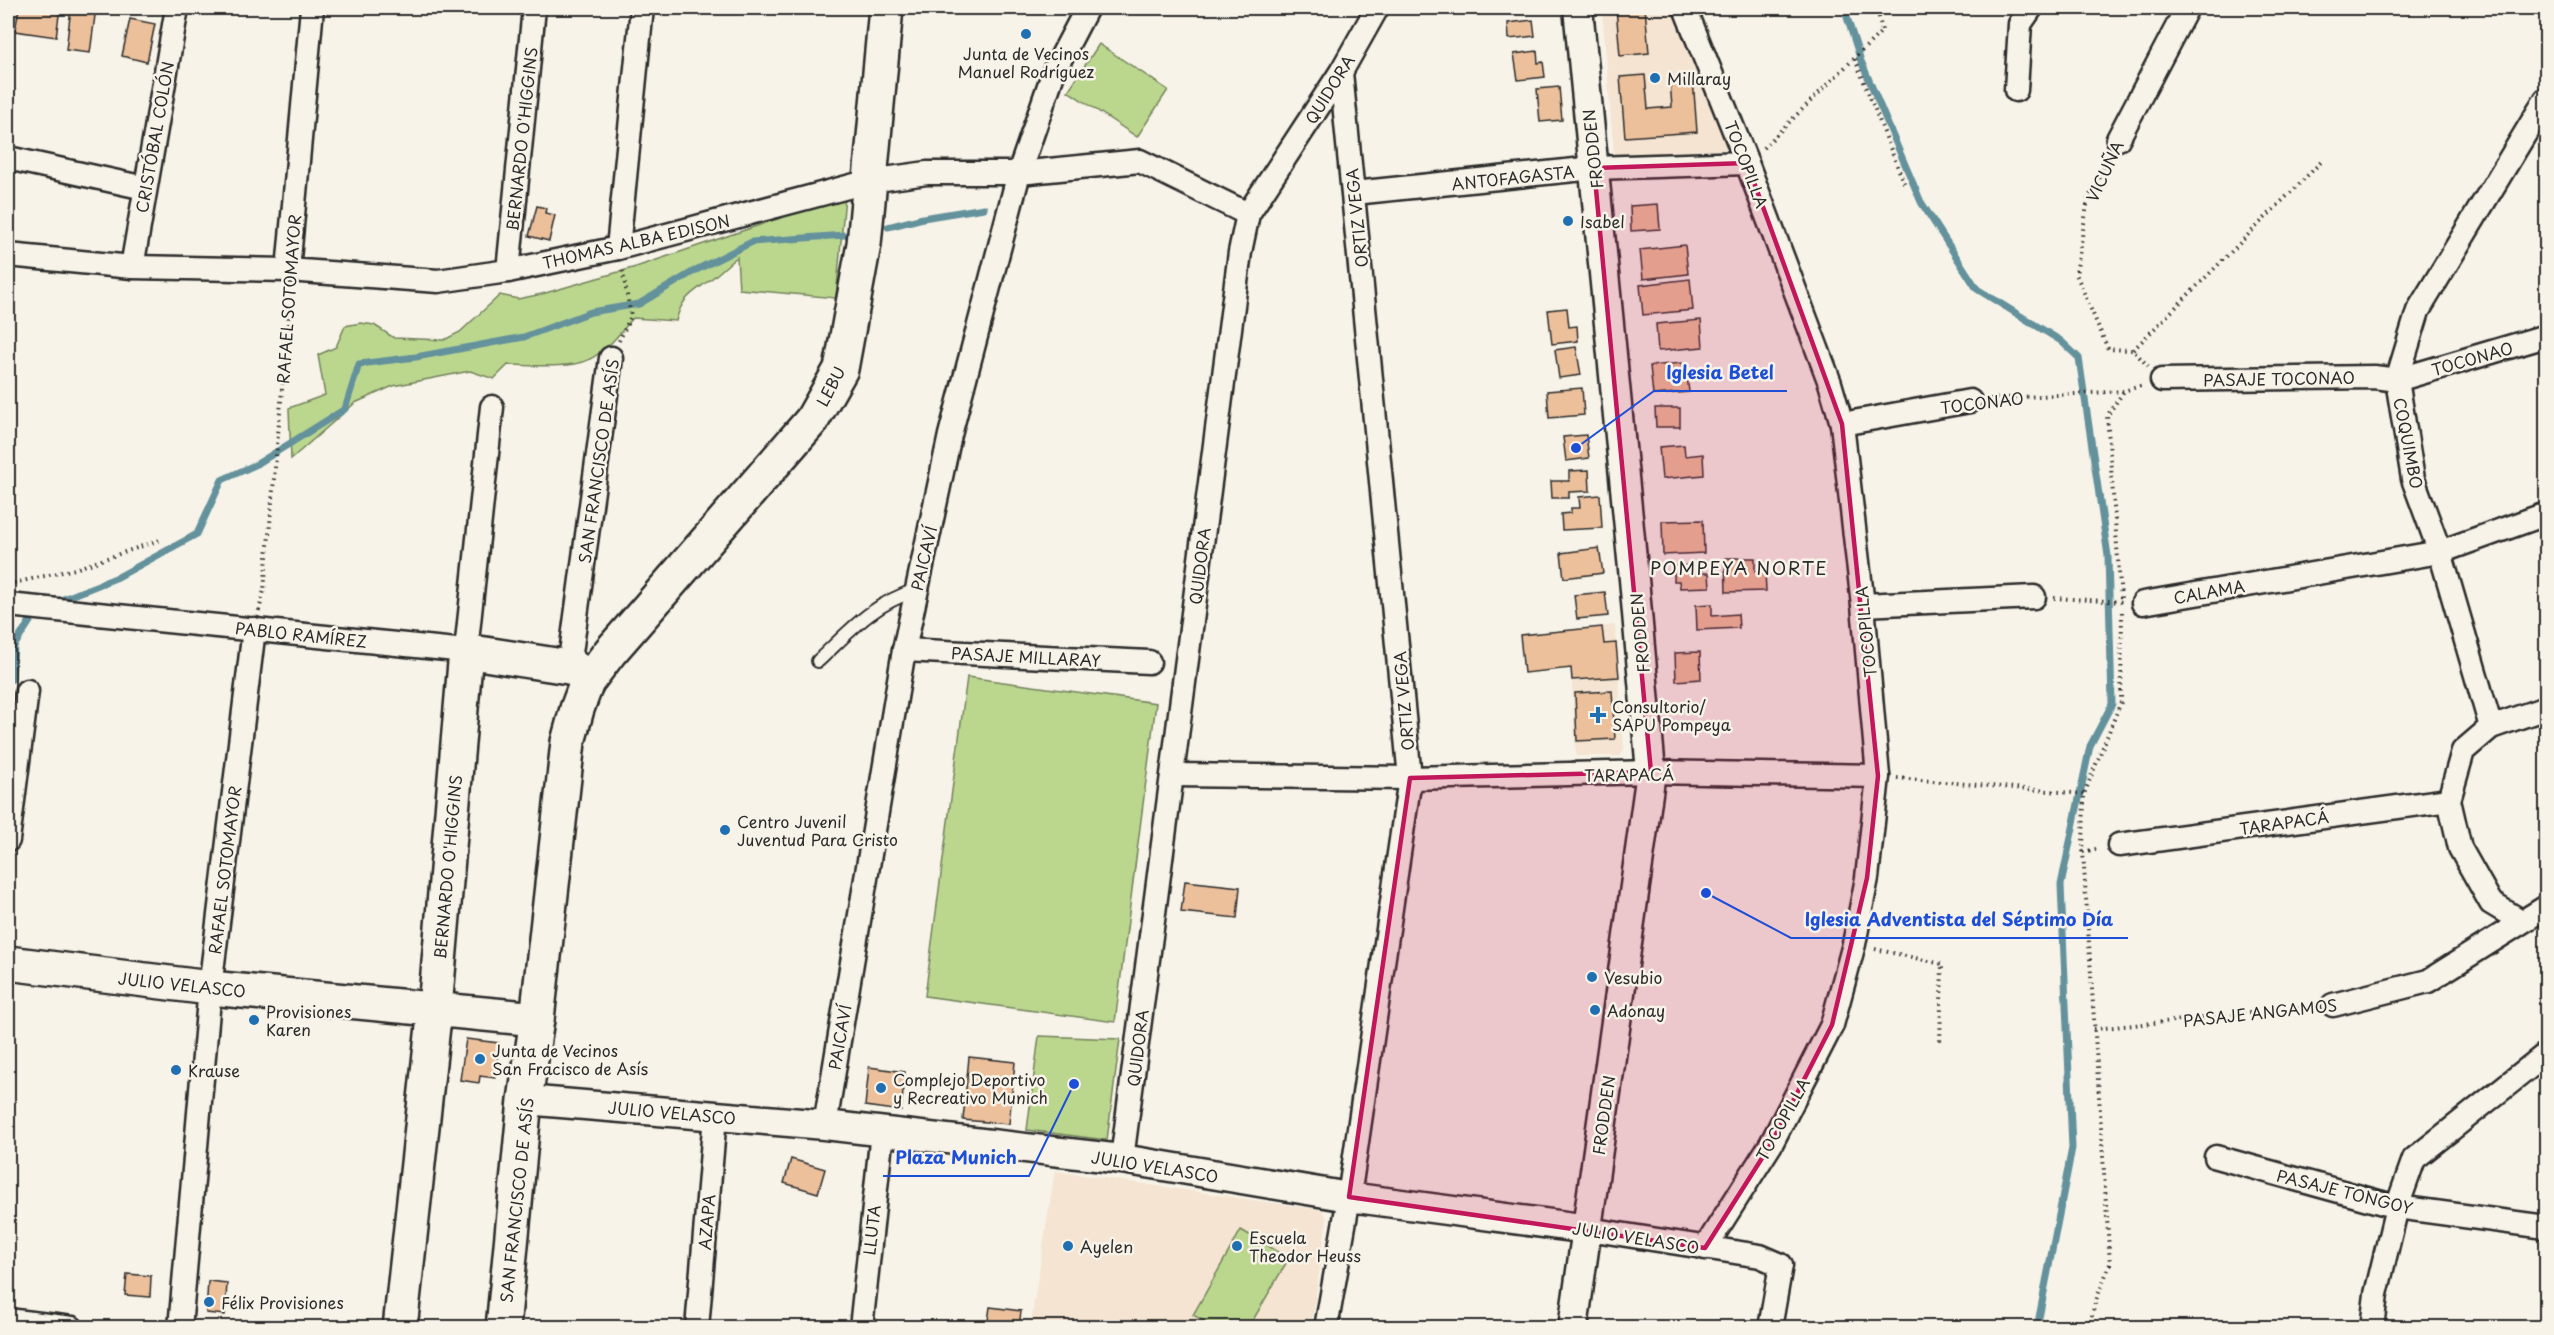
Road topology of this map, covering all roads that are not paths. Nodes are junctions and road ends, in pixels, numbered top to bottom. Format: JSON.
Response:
{"nodes":[{"id":1,"x":177,"y":8,"type":"edge"},
{"id":2,"x":312,"y":8,"type":"edge"},
{"id":3,"x":534,"y":8,"type":"edge"},
{"id":4,"x":642,"y":8,"type":"edge"},
{"id":5,"x":886,"y":8,"type":"edge"},
{"id":6,"x":1088,"y":8,"type":"edge"},
{"id":7,"x":1377,"y":8,"type":"edge"},
{"id":8,"x":1578,"y":8,"type":"edge"},
{"id":9,"x":1685,"y":8,"type":"edge"},
{"id":10,"x":2031,"y":8,"type":"edge"},
{"id":11,"x":2187,"y":8,"type":"edge"},
{"id":12,"x":1341,"y":72,"type":"junction"},
{"id":13,"x":2016,"y":90,"type":"dead end"},
{"id":14,"x":2547,"y":99,"type":"edge"},
{"id":15,"x":2118,"y":139,"type":"road end"},
{"id":16,"x":8,"y":158,"type":"edge"},
{"id":17,"x":1747,"y":163,"type":"junction"},
{"id":18,"x":1594,"y":168,"type":"junction"},
{"id":19,"x":1019,"y":173,"type":"junction"},
{"id":20,"x":870,"y":181,"type":"junction"},
{"id":21,"x":145,"y":188,"type":"junction"},
{"id":22,"x":1354,"y":193,"type":"junction"},
{"id":23,"x":1248,"y":214,"type":"junction"},
{"id":24,"x":618,"y":248,"type":"junction"},
{"id":25,"x":8,"y":255,"type":"edge"},
{"id":26,"x":132,"y":267,"type":"junction"},
{"id":27,"x":288,"y":270,"type":"junction"},
{"id":28,"x":508,"y":271,"type":"junction"},
{"id":29,"x":2547,"y":336,"type":"edge"},
{"id":30,"x":611,"y":358,"type":"road end"},
{"id":31,"x":2162,"y":380,"type":"road end"},
{"id":32,"x":2397,"y":380,"type":"junction"},
{"id":33,"x":1970,"y":401,"type":"road end"},
{"id":34,"x":492,"y":407,"type":"dead end"},
{"id":35,"x":1842,"y":424,"type":"junction"},
{"id":36,"x":2547,"y":514,"type":"edge"},
{"id":37,"x":2440,"y":552,"type":"junction"},
{"id":38,"x":916,"y":590,"type":"junction"},
{"id":39,"x":2034,"y":597,"type":"road end"},
{"id":40,"x":2143,"y":603,"type":"road end"},
{"id":41,"x":1863,"y":605,"type":"junction"},
{"id":42,"x":11,"y":606,"type":"edge"},
{"id":43,"x":254,"y":629,"type":"junction"},
{"id":44,"x":904,"y":650,"type":"junction"},
{"id":45,"x":466,"y":651,"type":"junction"},
{"id":46,"x":818,"y":661,"type":"dead end"},
{"id":47,"x":1149,"y":662,"type":"dead end"},
{"id":48,"x":581,"y":675,"type":"junction"},
{"id":49,"x":27,"y":691,"type":"dead end"},
{"id":50,"x":2547,"y":708,"type":"edge"},
{"id":51,"x":2491,"y":727,"type":"junction"},
{"id":52,"x":1651,"y":772,"type":"junction"},
{"id":53,"x":1173,"y":775,"type":"junction"},
{"id":54,"x":1878,"y":776,"type":"junction"},
{"id":55,"x":1410,"y":778,"type":"junction"},
{"id":56,"x":2449,"y":800,"type":"junction"},
{"id":57,"x":8,"y":840,"type":"edge"},
{"id":58,"x":2119,"y":845,"type":"dead end"},
{"id":59,"x":2547,"y":907,"type":"edge"},
{"id":60,"x":2521,"y":921,"type":"junction"},
{"id":61,"x":8,"y":963,"type":"edge"},
{"id":62,"x":210,"y":988,"type":"junction"},
{"id":63,"x":2334,"y":1005,"type":"road end"},
{"id":64,"x":435,"y":1008,"type":"junction"},
{"id":65,"x":537,"y":1019,"type":"junction"},
{"id":66,"x":2547,"y":1054,"type":"edge"},
{"id":67,"x":525,"y":1100,"type":"junction"},
{"id":68,"x":715,"y":1116,"type":"junction"},
{"id":69,"x":825,"y":1125,"type":"junction"},
{"id":70,"x":882,"y":1132,"type":"junction"},
{"id":71,"x":2216,"y":1157,"type":"dead end"},
{"id":72,"x":1122,"y":1159,"type":"junction"},
{"id":73,"x":1349,"y":1197,"type":"junction"},
{"id":74,"x":2397,"y":1207,"type":"junction"},
{"id":75,"x":2547,"y":1227,"type":"edge"},
{"id":76,"x":1588,"y":1229,"type":"junction"},
{"id":77,"x":1705,"y":1248,"type":"junction"},
{"id":78,"x":8,"y":1320,"type":"edge"},
{"id":79,"x":72,"y":1328,"type":"edge"},
{"id":80,"x":180,"y":1328,"type":"edge"},
{"id":81,"x":400,"y":1328,"type":"edge"},
{"id":82,"x":503,"y":1328,"type":"edge"},
{"id":83,"x":697,"y":1328,"type":"edge"},
{"id":84,"x":861,"y":1328,"type":"edge"},
{"id":85,"x":1326,"y":1328,"type":"edge"},
{"id":86,"x":1574,"y":1328,"type":"edge"},
{"id":87,"x":1770,"y":1328,"type":"edge"},
{"id":88,"x":2372,"y":1328,"type":"edge"}],
"edges":[{"from":1,"to":21,"type":"street","name":"CRISTÓBAL COLÓN"},
{"from":2,"to":27,"type":"street","name":"RAFAEL SOTOMAYOR"},
{"from":3,"to":28,"type":"street","name":"BERNARDO O'HIGGINS"},
{"from":4,"to":24,"type":"street"},
{"from":5,"to":20,"type":"main road","name":"LEBU"},
{"from":6,"to":19,"type":"street","name":"PAICAVÍ"},
{"from":7,"to":12,"type":"street","name":"QUIDORA"},
{"from":8,"to":18,"type":"street","name":"FRODDEN"},
{"from":9,"to":17,"type":"street","name":"TOCOPILLA"},
{"from":10,"to":13,"type":"street"},
{"from":11,"to":15,"type":"street","name":"VICUÑA"},
{"from":12,"to":22,"type":"street","name":"ORTIZ VEGA"},
{"from":12,"to":23,"type":"street","name":"QUIDORA"},
{"from":14,"to":32,"type":"street","name":"COQUIMBO"},
{"from":16,"to":21,"type":"street"},
{"from":17,"to":18,"type":"street","name":"ANTOFAGASTA"},
{"from":17,"to":35,"type":"street","name":"TOCOPILLA"},
{"from":18,"to":22,"type":"street","name":"ANTOFAGASTA"},
{"from":18,"to":52,"type":"street","name":"FRODDEN"},
{"from":19,"to":20,"type":"street","name":"THOMAS ALBA EDISON"},
{"from":19,"to":23,"type":"street","name":"THOMAS ALBA EDISON"},
{"from":19,"to":38,"type":"street","name":"PAICAVÍ"},
{"from":20,"to":24,"type":"street","name":"THOMAS ALBA EDISON"},
{"from":20,"to":48,"type":"main road","name":"LEBU"},
{"from":21,"to":26,"type":"street","name":"CRISTÓBAL COLÓN"},
{"from":22,"to":55,"type":"street","name":"ORTIZ VEGA"},
{"from":23,"to":53,"type":"street","name":"QUIDORA"},
{"from":24,"to":28,"type":"street","name":"THOMAS ALBA EDISON"},
{"from":25,"to":26,"type":"street","name":"THOMAS ALBA EDISON"},
{"from":26,"to":27,"type":"street","name":"THOMAS ALBA EDISON"},
{"from":27,"to":28,"type":"street","name":"THOMAS ALBA EDISON"},
{"from":29,"to":32,"type":"street","name":"TOCONAO"},
{"from":30,"to":48,"type":"street","name":"SAN FRANCISCO DE ASÍS"},
{"from":31,"to":32,"type":"street","name":"PASAJE TOCONAO"},
{"from":32,"to":37,"type":"street","name":"COQUIMBO"},
{"from":33,"to":35,"type":"street","name":"TOCONAO"},
{"from":34,"to":45,"type":"street","name":"BERNARDO O'HIGGINS"},
{"from":35,"to":41,"type":"street","name":"TOCOPILLA"},
{"from":36,"to":37,"type":"street","name":"CALAMA"},
{"from":37,"to":40,"type":"street","name":"CALAMA"},
{"from":37,"to":51,"type":"street","name":"COQUIMBO"},
{"from":38,"to":44,"type":"street","name":"PAICAVÍ"},
{"from":38,"to":46,"type":"lane"},
{"from":39,"to":41,"type":"street"},
{"from":41,"to":54,"type":"street","name":"TOCOPILLA"},
{"from":42,"to":43,"type":"street","name":"PABLO RAMÍREZ"},
{"from":43,"to":45,"type":"street","name":"PABLO RAMÍREZ"},
{"from":43,"to":62,"type":"street","name":"RAFAEL SOTOMAYOR"},
{"from":44,"to":47,"type":"street","name":"PASAJE MILLARAY"},
{"from":44,"to":69,"type":"street","name":"PAICAVÍ"},
{"from":45,"to":48,"type":"main road","name":"PABLO RAMÍREZ"},
{"from":45,"to":64,"type":"main road","name":"BERNARDO O'HIGGINS"},
{"from":48,"to":65,"type":"main road","name":"SAN FRANCISCO DE ASÍS"},
{"from":49,"to":57,"type":"street"},
{"from":50,"to":51,"type":"street"},
{"from":51,"to":56,"type":"street"},
{"from":52,"to":54,"type":"street","name":"TARAPACÁ"},
{"from":52,"to":55,"type":"street","name":"TARAPACÁ"},
{"from":52,"to":76,"type":"street","name":"FRODDEN"},
{"from":53,"to":55,"type":"street","name":"TARAPACÁ"},
{"from":53,"to":72,"type":"street","name":"QUIDORA"},
{"from":54,"to":77,"type":"street","name":"TOCOPILLA"},
{"from":55,"to":73,"type":"street","name":"ORTIZ VEGA"},
{"from":56,"to":58,"type":"street","name":"TARAPACÁ"},
{"from":56,"to":60,"type":"street"},
{"from":59,"to":60,"type":"street","name":"PASAJE ANGAMOS"},
{"from":60,"to":63,"type":"street","name":"PASAJE ANGAMOS"},
{"from":61,"to":62,"type":"main road","name":"JULIO VELASCO"},
{"from":62,"to":64,"type":"main road","name":"JULIO VELASCO"},
{"from":62,"to":80,"type":"street","name":"RAFAEL SOTOMAYOR"},
{"from":64,"to":65,"type":"main road","name":"JULIO VELASCO"},
{"from":64,"to":81,"type":"main road","name":"BERNARDO O'HIGGINS"},
{"from":65,"to":67,"type":"main road","name":"SAN FRANCISCO DE ASÍS"},
{"from":66,"to":74,"type":"street"},
{"from":67,"to":68,"type":"street","name":"JULIO VELASCO"},
{"from":67,"to":82,"type":"main road","name":"SAN FRANCISCO DE ASÍS"},
{"from":68,"to":69,"type":"street","name":"JULIO VELASCO"},
{"from":68,"to":83,"type":"street","name":"AZAPA"},
{"from":69,"to":70,"type":"street","name":"JULIO VELASCO"},
{"from":70,"to":72,"type":"street","name":"JULIO VELASCO"},
{"from":70,"to":84,"type":"street","name":"LLUTA"},
{"from":71,"to":74,"type":"street","name":"PASAJE TONGOY"},
{"from":72,"to":73,"type":"street","name":"JULIO VELASCO"},
{"from":73,"to":76,"type":"street","name":"JULIO VELASCO"},
{"from":73,"to":85,"type":"street","name":"ORTIZ VEGA"},
{"from":74,"to":75,"type":"street","name":"PASAJE TONGOY"},
{"from":74,"to":88,"type":"street"},
{"from":76,"to":77,"type":"street","name":"JULIO VELASCO"},
{"from":76,"to":86,"type":"street","name":"FRODDEN"},
{"from":77,"to":87,"type":"street","name":"JULIO VELASCO"},
{"from":78,"to":79,"type":"street"}]}
